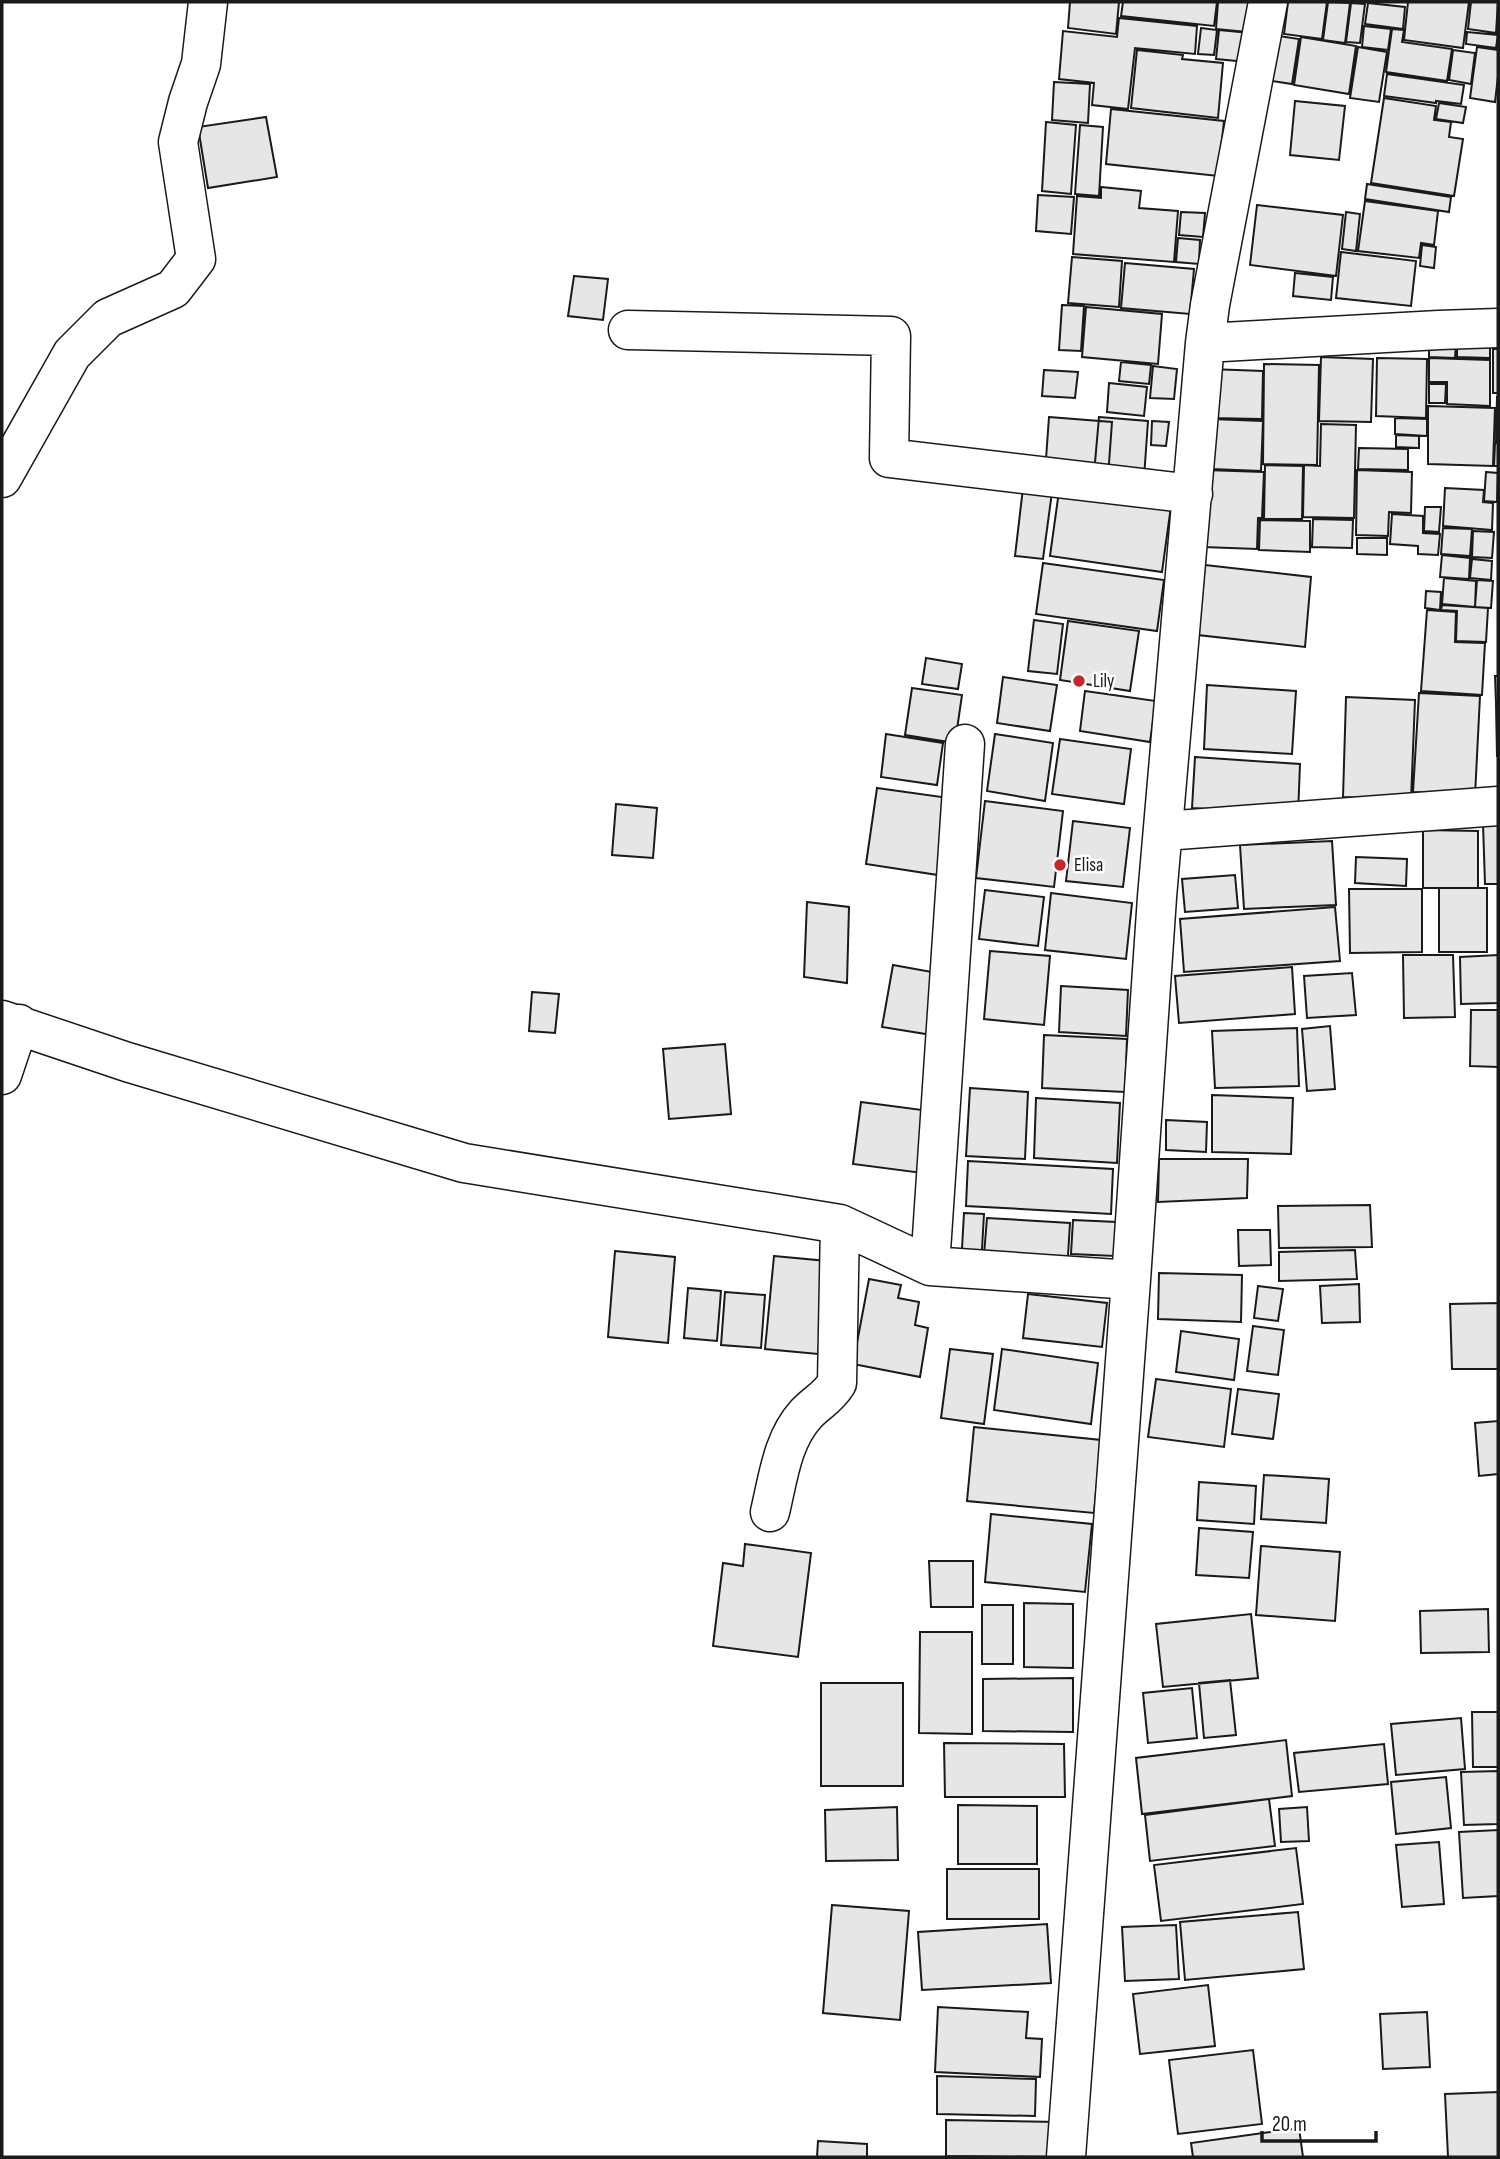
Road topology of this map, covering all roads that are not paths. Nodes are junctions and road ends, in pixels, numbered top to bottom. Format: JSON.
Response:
{"nodes":[{"id":1,"x":208,"y":2,"type":"edge"},
{"id":2,"x":1268,"y":2,"type":"edge"},
{"id":3,"x":1498,"y":328,"type":"edge"},
{"id":4,"x":628,"y":330,"type":"dead end"},
{"id":5,"x":1205,"y":343,"type":"junction"},
{"id":6,"x":2,"y":478,"type":"edge"},
{"id":7,"x":1193,"y":494,"type":"junction"},
{"id":8,"x":965,"y":744,"type":"dead end"},
{"id":9,"x":1498,"y":806,"type":"edge"},
{"id":10,"x":1164,"y":831,"type":"junction"},
{"id":11,"x":10,"y":1022,"type":"edge"},
{"id":12,"x":2,"y":1075,"type":"edge"},
{"id":13,"x":840,"y":1224,"type":"junction"},
{"id":14,"x":930,"y":1266,"type":"junction"},
{"id":15,"x":1131,"y":1280,"type":"junction"},
{"id":16,"x":771,"y":1512,"type":"dead end"},
{"id":17,"x":1066,"y":2157,"type":"edge"}],
"edges":[{"from":1,"to":6,"type":"street"},
{"from":2,"to":5,"type":"street"},
{"from":3,"to":5,"type":"street"},
{"from":4,"to":7,"type":"street"},
{"from":5,"to":7,"type":"street"},
{"from":7,"to":10,"type":"street"},
{"from":8,"to":14,"type":"street"},
{"from":9,"to":10,"type":"street"},
{"from":10,"to":15,"type":"street"},
{"from":11,"to":12,"type":"street"},
{"from":11,"to":13,"type":"street"},
{"from":13,"to":14,"type":"street"},
{"from":13,"to":16,"type":"street"},
{"from":14,"to":15,"type":"street"},
{"from":15,"to":17,"type":"street"}]}
